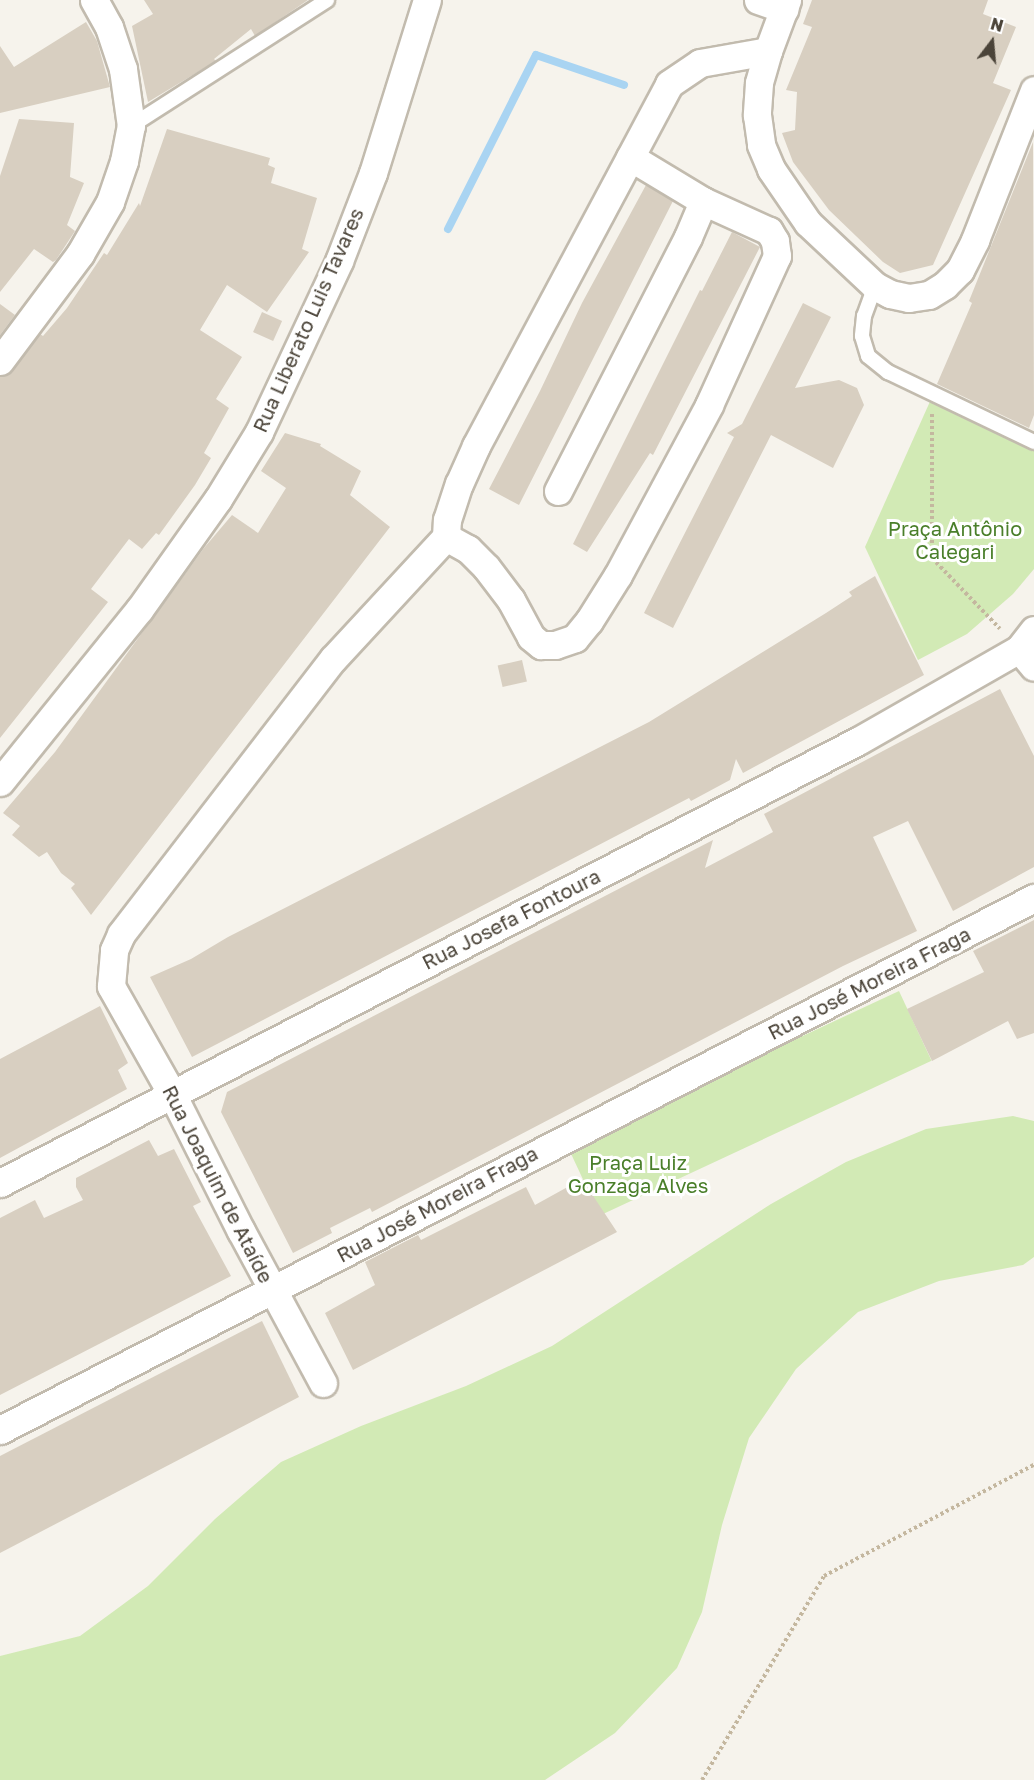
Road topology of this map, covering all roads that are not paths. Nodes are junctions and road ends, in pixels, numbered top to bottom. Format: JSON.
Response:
{"nodes":[{"id":1,"x":94,"y":0,"type":"edge"},
{"id":2,"x":327,"y":0,"type":"edge"},
{"id":3,"x":427,"y":0,"type":"edge"},
{"id":4,"x":758,"y":0,"type":"edge"},
{"id":5,"x":785,"y":5,"type":"edge"},
{"id":6,"x":768,"y":51,"type":"junction"},
{"id":7,"x":1034,"y":90,"type":"edge"},
{"id":8,"x":131,"y":126,"type":"junction"},
{"id":9,"x":630,"y":157,"type":"junction"},
{"id":10,"x":703,"y":201,"type":"junction"},
{"id":11,"x":875,"y":286,"type":"junction"},
{"id":12,"x":0,"y":361,"type":"edge"},
{"id":13,"x":1034,"y":442,"type":"edge"},
{"id":14,"x":558,"y":491,"type":"dead end"},
{"id":15,"x":446,"y":537,"type":"junction"},
{"id":16,"x":1029,"y":648,"type":"edge"},
{"id":17,"x":0,"y":782,"type":"edge"},
{"id":18,"x":1034,"y":898,"type":"edge"},
{"id":19,"x":172,"y":1094,"type":"junction"},
{"id":20,"x":0,"y":1183,"type":"edge"},
{"id":21,"x":272,"y":1290,"type":"junction"},
{"id":22,"x":323,"y":1383,"type":"dead end"},
{"id":23,"x":0,"y":1430,"type":"edge"}],
"edges":[{"from":1,"to":8,"type":"street"},
{"from":2,"to":8,"type":"lane"},
{"from":3,"to":17,"type":"street","name":"Rua Liberato Luis Tavares"},
{"from":4,"to":5,"type":"street"},
{"from":5,"to":6,"type":"street"},
{"from":6,"to":9,"type":"street"},
{"from":6,"to":11,"type":"street"},
{"from":7,"to":11,"type":"street"},
{"from":8,"to":12,"type":"street"},
{"from":9,"to":10,"type":"street"},
{"from":9,"to":15,"type":"street"},
{"from":10,"to":14,"type":"street"},
{"from":10,"to":15,"type":"street"},
{"from":11,"to":13,"type":"lane"},
{"from":15,"to":19,"type":"street","name":"Rua Joaquim de Ataíde"},
{"from":16,"to":19,"type":"street","name":"Rua Josefa Fontoura"},
{"from":18,"to":21,"type":"street","name":"Rua José Moreira Fraga"},
{"from":19,"to":20,"type":"street","name":"Rua Josefa Fontoura"},
{"from":19,"to":21,"type":"street","name":"Rua Joaquim de Ataíde"},
{"from":21,"to":22,"type":"street","name":"Rua Joaquim de Ataíde"},
{"from":21,"to":23,"type":"street","name":"Rua José Moreira Fraga"}]}
